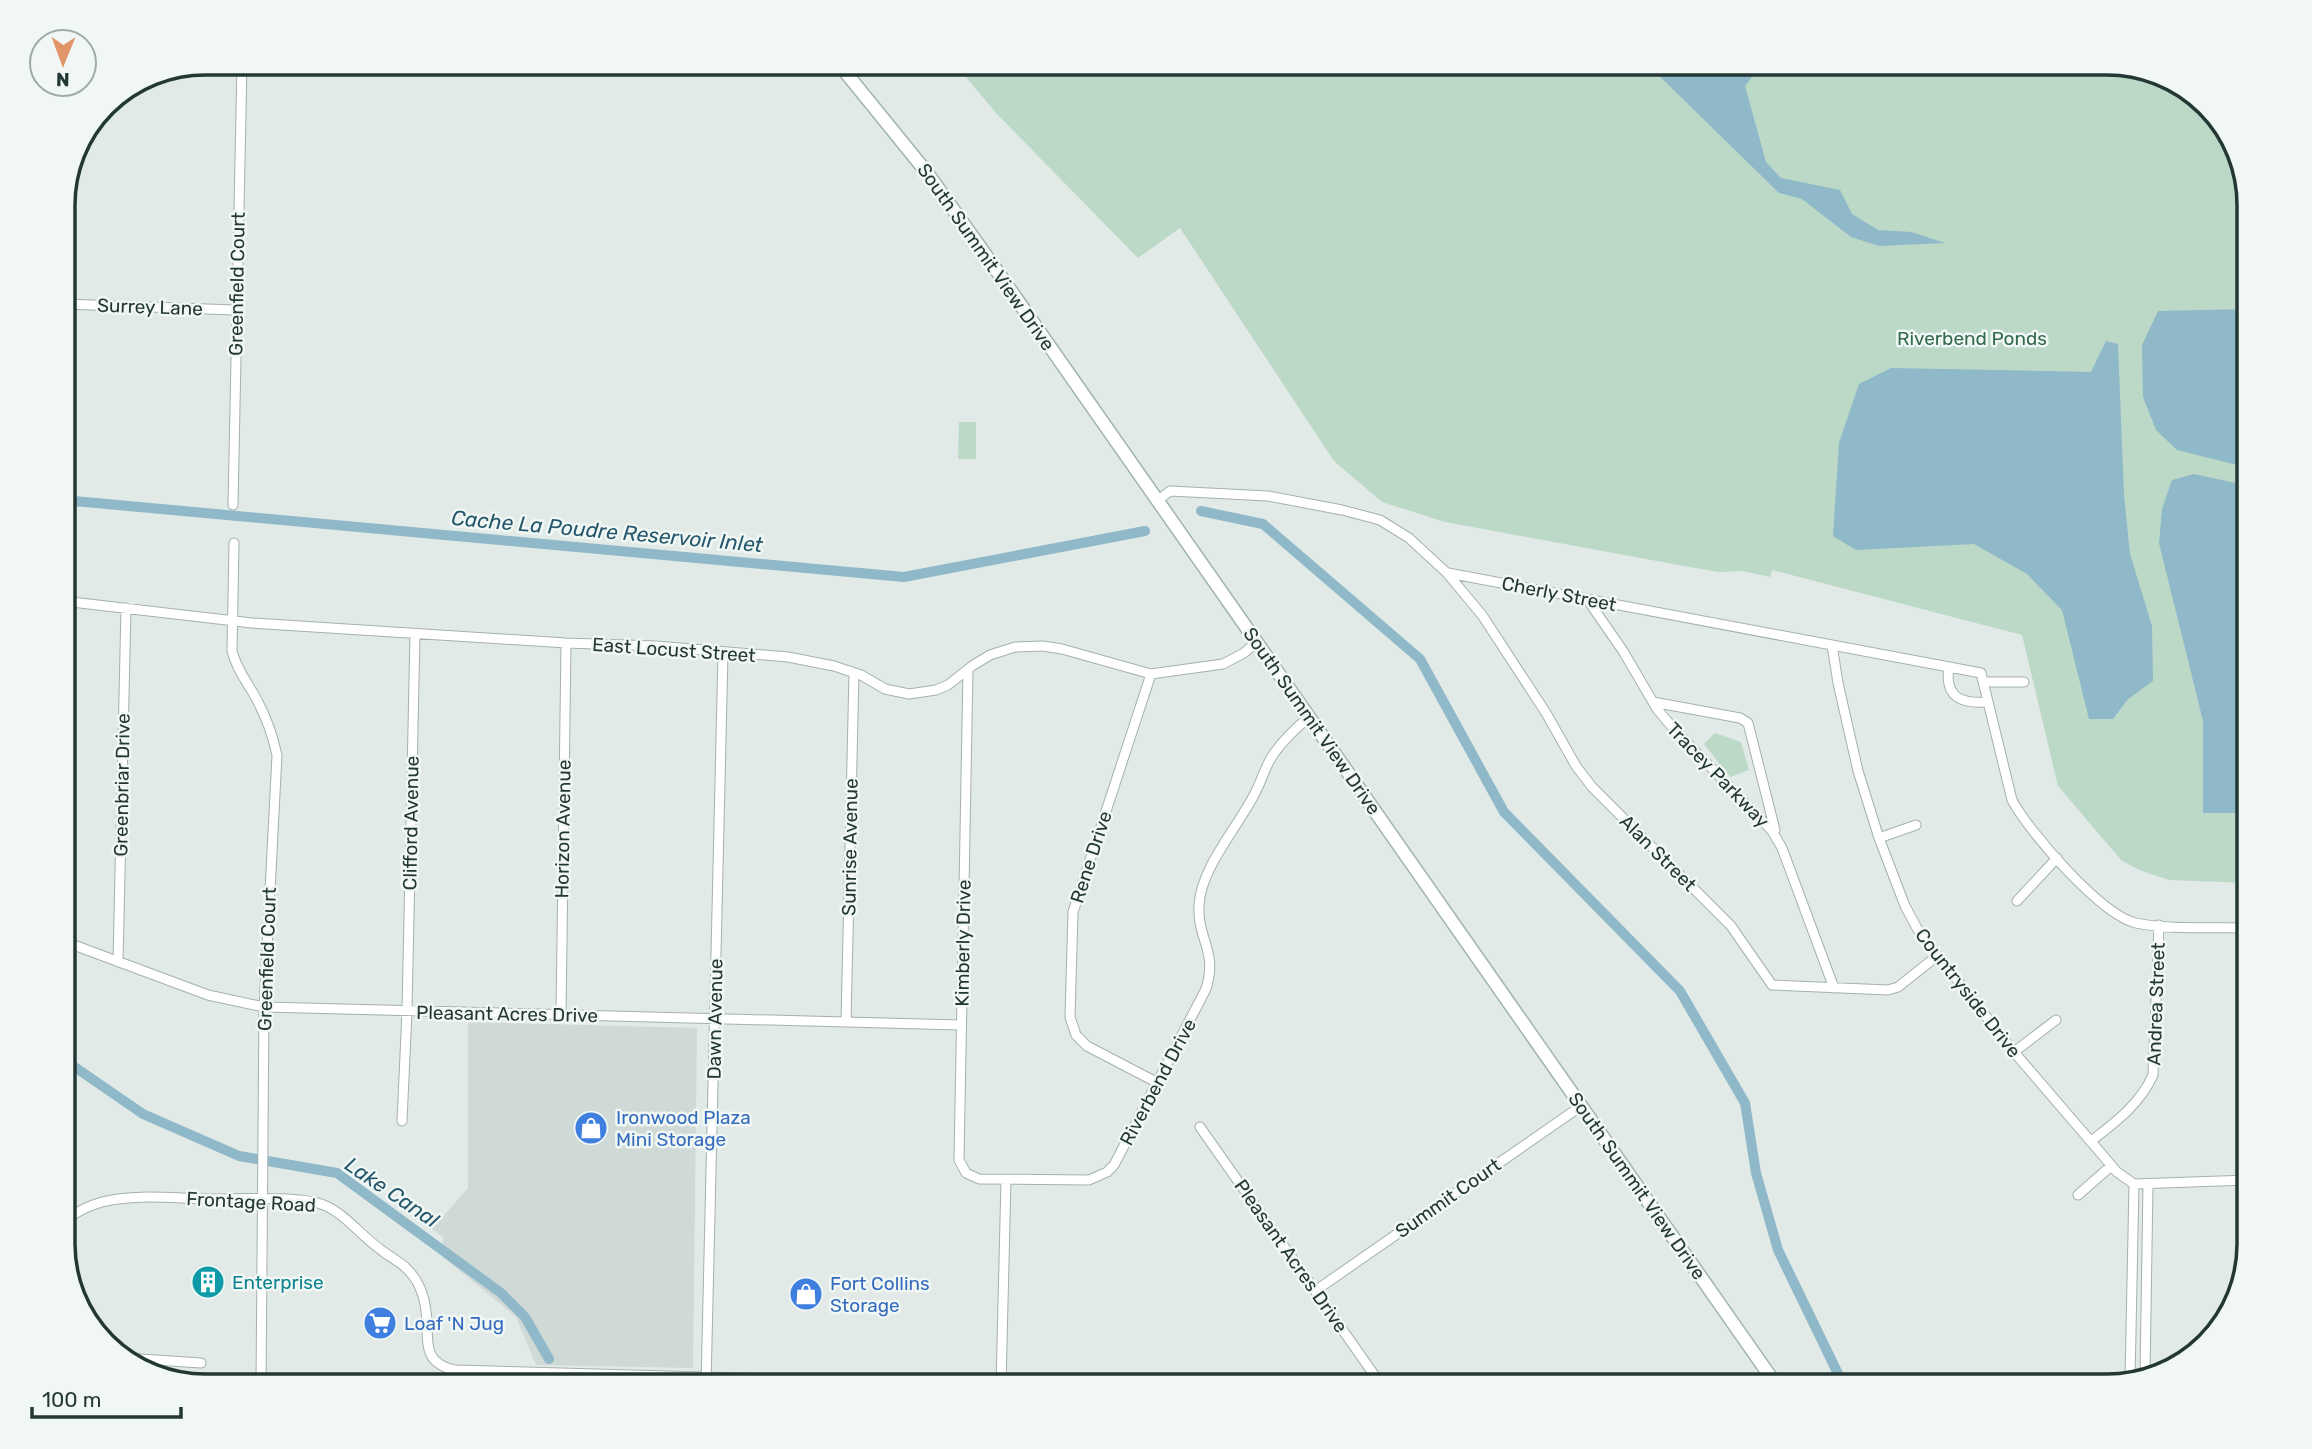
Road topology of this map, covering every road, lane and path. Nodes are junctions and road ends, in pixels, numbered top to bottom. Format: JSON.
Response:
{"nodes":[{"id":1,"x":242,"y":76,"type":"edge"},
{"id":2,"x":848,"y":76,"type":"edge"},
{"id":3,"x":76,"y":304,"type":"edge"},
{"id":4,"x":236,"y":310,"type":"junction"},
{"id":5,"x":1157,"y":501,"type":"junction"},
{"id":6,"x":233,"y":505,"type":"dead end"},
{"id":7,"x":234,"y":543,"type":"dead end"},
{"id":8,"x":1447,"y":573,"type":"junction"},
{"id":9,"x":1587,"y":599,"type":"junction"},
{"id":10,"x":76,"y":602,"type":"edge"},
{"id":11,"x":126,"y":608,"type":"junction"},
{"id":12,"x":232,"y":621,"type":"junction"},
{"id":13,"x":415,"y":634,"type":"junction"},
{"id":14,"x":1256,"y":642,"type":"junction"},
{"id":15,"x":566,"y":643,"type":"junction"},
{"id":16,"x":1832,"y":645,"type":"junction"},
{"id":17,"x":723,"y":652,"type":"junction"},
{"id":18,"x":1949,"y":667,"type":"junction"},
{"id":19,"x":968,"y":670,"type":"junction"},
{"id":20,"x":854,"y":673,"type":"junction"},
{"id":21,"x":1151,"y":674,"type":"junction"},
{"id":22,"x":1982,"y":678,"type":"junction"},
{"id":23,"x":2024,"y":681,"type":"dead end"},
{"id":24,"x":1653,"y":702,"type":"junction"},
{"id":25,"x":1988,"y":702,"type":"junction"},
{"id":26,"x":1309,"y":717,"type":"junction"},
{"id":27,"x":1916,"y":825,"type":"dead end"},
{"id":28,"x":1879,"y":838,"type":"junction"},
{"id":29,"x":1782,"y":848,"type":"junction"},
{"id":30,"x":2057,"y":858,"type":"junction"},
{"id":31,"x":2017,"y":901,"type":"dead end"},
{"id":32,"x":2159,"y":925,"type":"junction"},
{"id":33,"x":2237,"y":928,"type":"edge"},
{"id":34,"x":76,"y":946,"type":"edge"},
{"id":35,"x":1937,"y":956,"type":"junction"},
{"id":36,"x":118,"y":962,"type":"junction"},
{"id":37,"x":1834,"y":988,"type":"junction"},
{"id":38,"x":264,"y":1007,"type":"junction"},
{"id":39,"x":407,"y":1011,"type":"junction"},
{"id":40,"x":561,"y":1015,"type":"junction"},
{"id":41,"x":715,"y":1019,"type":"junction"},
{"id":42,"x":2056,"y":1020,"type":"dead end"},
{"id":43,"x":846,"y":1022,"type":"junction"},
{"id":44,"x":961,"y":1025,"type":"junction"},
{"id":45,"x":2014,"y":1052,"type":"junction"},
{"id":46,"x":1157,"y":1083,"type":"junction"},
{"id":47,"x":1581,"y":1106,"type":"junction"},
{"id":48,"x":402,"y":1121,"type":"dead end"},
{"id":49,"x":1200,"y":1127,"type":"dead end"},
{"id":50,"x":2091,"y":1141,"type":"junction"},
{"id":51,"x":2111,"y":1166,"type":"junction"},
{"id":52,"x":1006,"y":1180,"type":"junction"},
{"id":53,"x":2237,"y":1180,"type":"edge"},
{"id":54,"x":2134,"y":1184,"type":"junction"},
{"id":55,"x":2148,"y":1184,"type":"junction"},
{"id":56,"x":2078,"y":1195,"type":"dead end"},
{"id":57,"x":262,"y":1199,"type":"junction"},
{"id":58,"x":76,"y":1213,"type":"edge"},
{"id":59,"x":1315,"y":1290,"type":"junction"},
{"id":60,"x":146,"y":1359,"type":"edge"},
{"id":61,"x":201,"y":1363,"type":"dead end"},
{"id":62,"x":2145,"y":1368,"type":"edge"},
{"id":63,"x":2130,"y":1372,"type":"edge"},
{"id":64,"x":261,"y":1374,"type":"edge"},
{"id":65,"x":539,"y":1374,"type":"edge"},
{"id":66,"x":706,"y":1374,"type":"edge"},
{"id":67,"x":1001,"y":1374,"type":"edge"},
{"id":68,"x":1374,"y":1374,"type":"edge"},
{"id":69,"x":1769,"y":1374,"type":"edge"}],
"edges":[{"from":1,"to":4,"type":"street","name":"Greenfield Court"},
{"from":2,"to":5,"type":"street","name":"South Summit View Drive"},
{"from":3,"to":4,"type":"street","name":"Surrey Lane"},
{"from":4,"to":6,"type":"street","name":"Greenfield Court"},
{"from":5,"to":8,"type":"street"},
{"from":5,"to":14,"type":"street","name":"South Summit View Drive"},
{"from":7,"to":12,"type":"street","name":"Greenfield Court"},
{"from":8,"to":9,"type":"street","name":"Cherly Street"},
{"from":8,"to":37,"type":"street","name":"Alan Street"},
{"from":9,"to":16,"type":"street","name":"Cherly Street"},
{"from":9,"to":24,"type":"street","name":"Tracey Parkway"},
{"from":10,"to":11,"type":"street","name":"East Locust Street"},
{"from":11,"to":12,"type":"street","name":"East Locust Street"},
{"from":11,"to":36,"type":"street","name":"Greenbriar Drive"},
{"from":12,"to":13,"type":"street","name":"East Locust Street"},
{"from":12,"to":38,"type":"street","name":"Greenfield Court"},
{"from":13,"to":15,"type":"street","name":"East Locust Street"},
{"from":13,"to":39,"type":"street","name":"Clifford Avenue"},
{"from":14,"to":21,"type":"street","name":"East Locust Street"},
{"from":14,"to":26,"type":"street","name":"South Summit View Drive"},
{"from":15,"to":17,"type":"street","name":"East Locust Street"},
{"from":15,"to":40,"type":"street","name":"Horizon Avenue"},
{"from":16,"to":18,"type":"street","name":"Cherly Street"},
{"from":16,"to":28,"type":"street","name":"Countryside Drive"},
{"from":17,"to":20,"type":"street","name":"East Locust Street"},
{"from":17,"to":41,"type":"street","name":"Dawn Avenue"},
{"from":18,"to":22,"type":"street","name":"Cherly Street"},
{"from":18,"to":25,"type":"street"},
{"from":19,"to":20,"type":"street","name":"East Locust Street"},
{"from":19,"to":21,"type":"street","name":"East Locust Street"},
{"from":19,"to":44,"type":"street","name":"Kimberly Drive"},
{"from":20,"to":43,"type":"street","name":"Sunrise Avenue"},
{"from":21,"to":46,"type":"street","name":"Rene Drive"},
{"from":22,"to":23,"type":"street","name":"Cherly Street"},
{"from":22,"to":25,"type":"street"},
{"from":24,"to":29,"type":"street","name":"Tracey Parkway"},
{"from":24,"to":29,"type":"street","name":"Tracey Parkway"},
{"from":25,"to":30,"type":"street"},
{"from":26,"to":46,"type":"street","name":"Riverbend Drive"},
{"from":26,"to":47,"type":"street","name":"South Summit View Drive"},
{"from":27,"to":28,"type":"street"},
{"from":28,"to":35,"type":"street","name":"Countryside Drive"},
{"from":29,"to":37,"type":"street","name":"Tracey Parkway"},
{"from":30,"to":31,"type":"street"},
{"from":30,"to":32,"type":"street"},
{"from":32,"to":33,"type":"street"},
{"from":32,"to":50,"type":"street","name":"Andrea Street"},
{"from":34,"to":36,"type":"street","name":"Pleasant Acres Drive"},
{"from":35,"to":37,"type":"street","name":"Alan Street"},
{"from":35,"to":45,"type":"street","name":"Countryside Drive"},
{"from":36,"to":38,"type":"street","name":"Pleasant Acres Drive"},
{"from":38,"to":39,"type":"street","name":"Pleasant Acres Drive"},
{"from":38,"to":57,"type":"street","name":"Greenfield Court"},
{"from":39,"to":40,"type":"street","name":"Pleasant Acres Drive"},
{"from":39,"to":48,"type":"street","name":"Clifford Avenue"},
{"from":40,"to":41,"type":"street","name":"Pleasant Acres Drive"},
{"from":41,"to":43,"type":"street","name":"Pleasant Acres Drive"},
{"from":41,"to":66,"type":"street","name":"Dawn Avenue"},
{"from":42,"to":45,"type":"street"},
{"from":43,"to":44,"type":"street","name":"Pleasant Acres Drive"},
{"from":44,"to":52,"type":"street","name":"Kimberly Drive"},
{"from":45,"to":50,"type":"street","name":"Countryside Drive"},
{"from":46,"to":52,"type":"street","name":"Riverbend Drive"},
{"from":47,"to":59,"type":"street","name":"Summit Court"},
{"from":47,"to":69,"type":"street","name":"South Summit View Drive"},
{"from":49,"to":59,"type":"street","name":"Pleasant Acres Drive"},
{"from":50,"to":51,"type":"street","name":"Countryside Drive"},
{"from":51,"to":54,"type":"street","name":"Countryside Drive"},
{"from":51,"to":56,"type":"street"},
{"from":52,"to":67,"type":"street"},
{"from":53,"to":55,"type":"street"},
{"from":54,"to":55,"type":"street"},
{"from":54,"to":63,"type":"street"},
{"from":55,"to":62,"type":"street"},
{"from":57,"to":58,"type":"street","name":"Frontage Road"},
{"from":57,"to":64,"type":"street","name":"Greenfield Court"},
{"from":57,"to":65,"type":"street","name":"Frontage Road"},
{"from":59,"to":68,"type":"street","name":"Pleasant Acres Drive"},
{"from":60,"to":61,"type":"street"}]}
